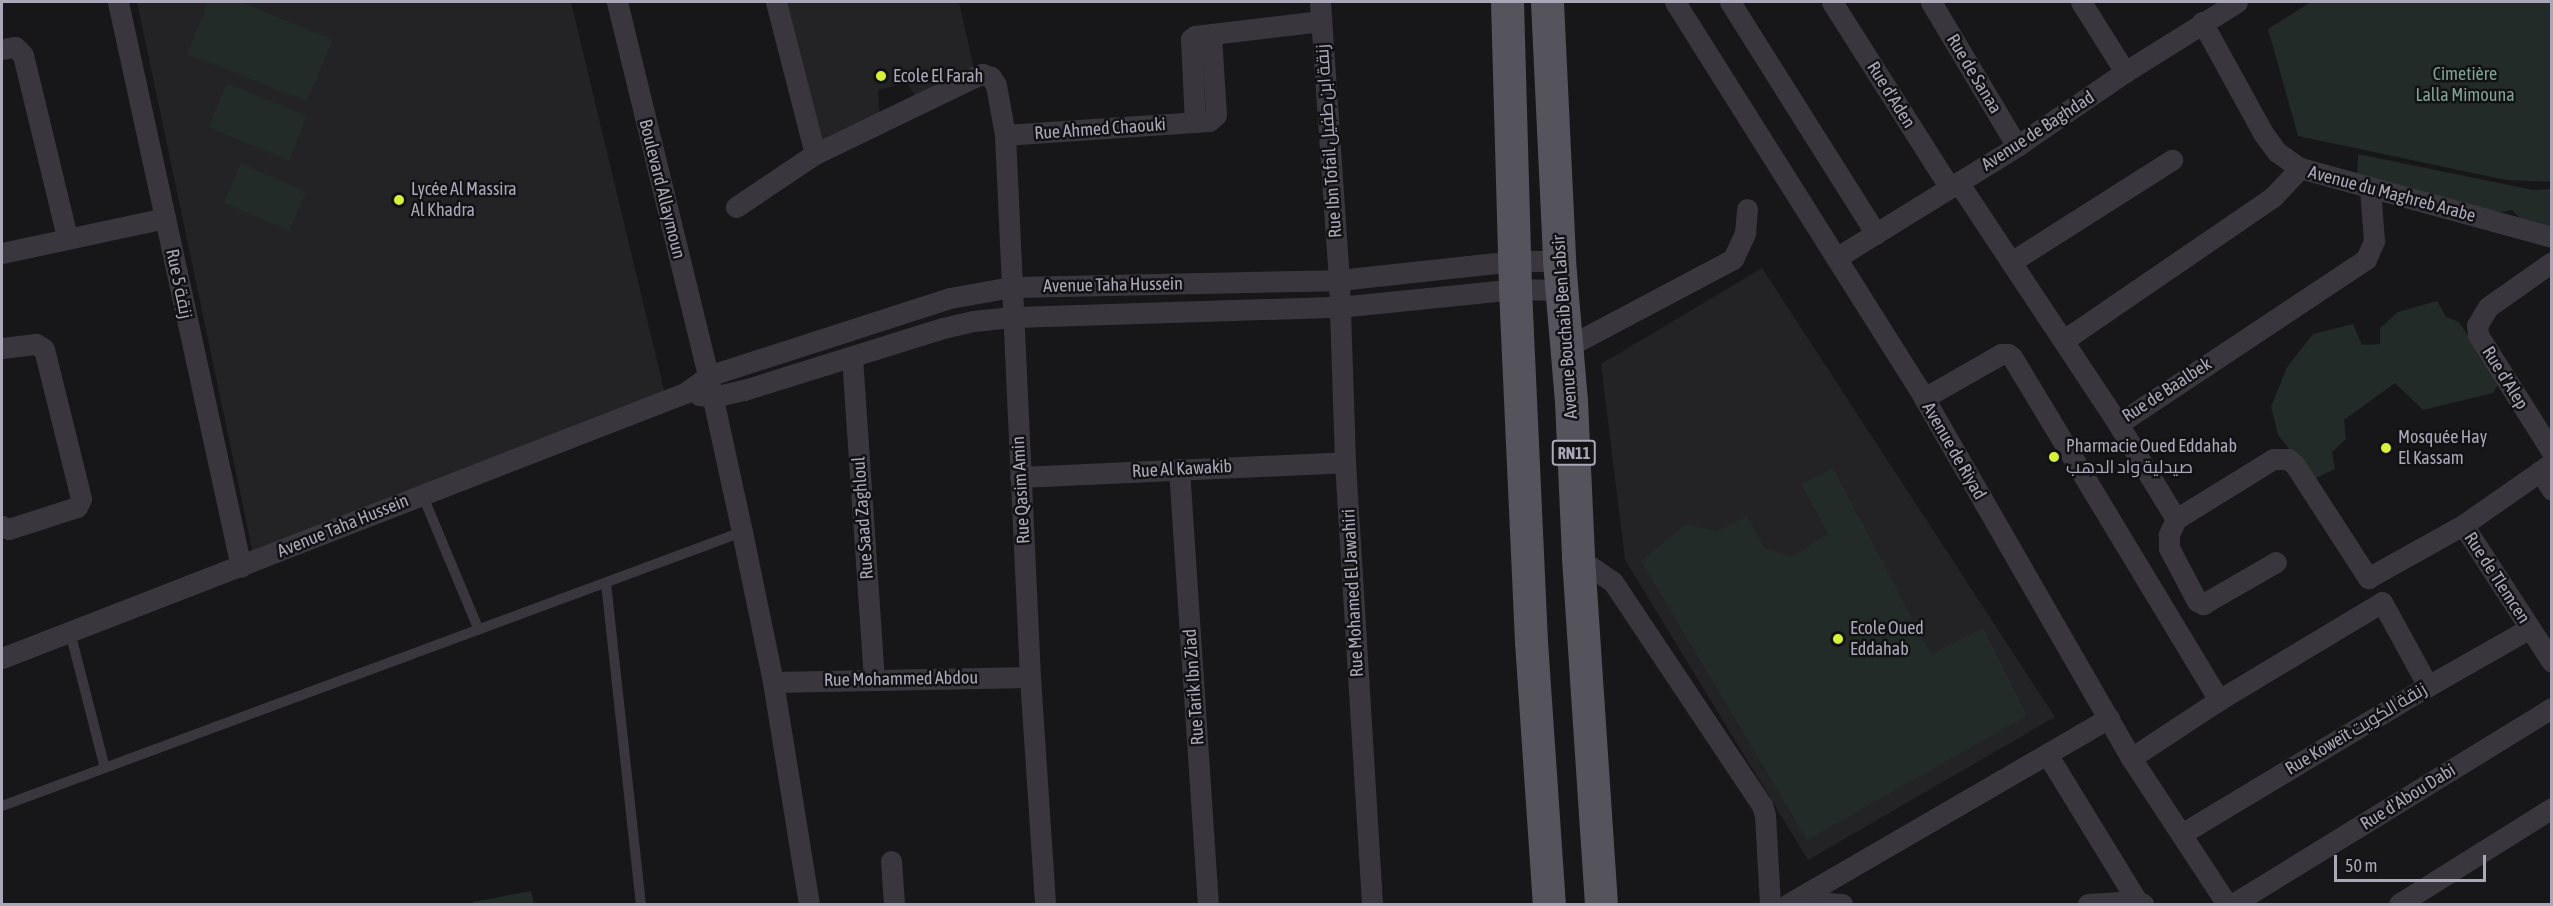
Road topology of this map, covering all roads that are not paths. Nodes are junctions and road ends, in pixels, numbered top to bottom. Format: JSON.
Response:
{"nodes":[{"id":1,"x":118,"y":2,"type":"edge"},
{"id":2,"x":617,"y":2,"type":"edge"},
{"id":3,"x":776,"y":2,"type":"edge"},
{"id":4,"x":1507,"y":2,"type":"edge"},
{"id":5,"x":1547,"y":2,"type":"edge"},
{"id":6,"x":1676,"y":2,"type":"edge"},
{"id":7,"x":1730,"y":2,"type":"edge"},
{"id":8,"x":1832,"y":2,"type":"edge"},
{"id":9,"x":1932,"y":2,"type":"edge"},
{"id":10,"x":2081,"y":2,"type":"edge"},
{"id":11,"x":2237,"y":2,"type":"edge"},
{"id":12,"x":1320,"y":11,"type":"edge"},
{"id":13,"x":2202,"y":22,"type":"junction"},
{"id":14,"x":2,"y":49,"type":"edge"},
{"id":15,"x":2125,"y":72,"type":"junction"},
{"id":16,"x":1005,"y":135,"type":"junction"},
{"id":17,"x":2017,"y":146,"type":"junction"},
{"id":18,"x":814,"y":154,"type":"junction"},
{"id":19,"x":2172,"y":160,"type":"dead end"},
{"id":20,"x":2300,"y":168,"type":"junction"},
{"id":21,"x":1954,"y":185,"type":"junction"},
{"id":22,"x":2370,"y":189,"type":"junction"},
{"id":23,"x":736,"y":207,"type":"dead end"},
{"id":24,"x":1747,"y":210,"type":"dead end"},
{"id":25,"x":165,"y":218,"type":"junction"},
{"id":26,"x":1876,"y":234,"type":"junction"},
{"id":27,"x":67,"y":237,"type":"junction"},
{"id":28,"x":2552,"y":237,"type":"edge"},
{"id":29,"x":2,"y":253,"type":"edge"},
{"id":30,"x":1836,"y":258,"type":"junction"},
{"id":31,"x":2011,"y":262,"type":"junction"},
{"id":32,"x":2552,"y":262,"type":"edge"},
{"id":33,"x":1514,"y":275,"type":"junction"},
{"id":34,"x":1561,"y":276,"type":"junction"},
{"id":35,"x":1339,"y":280,"type":"junction"},
{"id":36,"x":1012,"y":287,"type":"junction"},
{"id":37,"x":1339,"y":307,"type":"junction"},
{"id":38,"x":1012,"y":317,"type":"junction"},
{"id":39,"x":2064,"y":340,"type":"junction"},
{"id":40,"x":1567,"y":347,"type":"junction"},
{"id":41,"x":2,"y":348,"type":"edge"},
{"id":42,"x":852,"y":357,"type":"junction"},
{"id":43,"x":708,"y":376,"type":"junction"},
{"id":44,"x":685,"y":393,"type":"junction"},
{"id":45,"x":712,"y":397,"type":"junction"},
{"id":46,"x":1924,"y":398,"type":"junction"},
{"id":47,"x":2118,"y":424,"type":"junction"},
{"id":48,"x":2552,"y":452,"type":"edge"},
{"id":49,"x":1345,"y":462,"type":"junction"},
{"id":50,"x":2546,"y":467,"type":"edge"},
{"id":51,"x":1179,"y":470,"type":"junction"},
{"id":52,"x":1020,"y":477,"type":"junction"},
{"id":53,"x":2552,"y":490,"type":"edge"},
{"id":54,"x":422,"y":494,"type":"junction"},
{"id":55,"x":2176,"y":519,"type":"junction"},
{"id":56,"x":2463,"y":525,"type":"junction"},
{"id":57,"x":2,"y":526,"type":"edge"},
{"id":58,"x":742,"y":532,"type":"junction"},
{"id":59,"x":1578,"y":558,"type":"junction"},
{"id":60,"x":2276,"y":562,"type":"dead end"},
{"id":61,"x":241,"y":567,"type":"junction"},
{"id":62,"x":2368,"y":578,"type":"junction"},
{"id":63,"x":606,"y":583,"type":"junction"},
{"id":64,"x":2382,"y":602,"type":"junction"},
{"id":65,"x":2530,"y":628,"type":"junction"},
{"id":66,"x":479,"y":630,"type":"junction"},
{"id":67,"x":70,"y":632,"type":"junction"},
{"id":68,"x":2,"y":658,"type":"edge"},
{"id":69,"x":2552,"y":662,"type":"edge"},
{"id":70,"x":1030,"y":677,"type":"junction"},
{"id":71,"x":874,"y":679,"type":"junction"},
{"id":72,"x":773,"y":682,"type":"junction"},
{"id":73,"x":2428,"y":686,"type":"junction"},
{"id":74,"x":2219,"y":700,"type":"junction"},
{"id":75,"x":2552,"y":708,"type":"edge"},
{"id":76,"x":2109,"y":718,"type":"junction"},
{"id":77,"x":2047,"y":754,"type":"junction"},
{"id":78,"x":2131,"y":758,"type":"junction"},
{"id":79,"x":105,"y":768,"type":"junction"},
{"id":80,"x":2,"y":806,"type":"edge"},
{"id":81,"x":2552,"y":808,"type":"edge"},
{"id":82,"x":2183,"y":833,"type":"junction"},
{"id":83,"x":891,"y":861,"type":"dead end"},
{"id":84,"x":1793,"y":903,"type":"edge"},
{"id":85,"x":2140,"y":903,"type":"edge"},
{"id":86,"x":641,"y":904,"type":"edge"},
{"id":87,"x":810,"y":904,"type":"edge"},
{"id":88,"x":894,"y":904,"type":"edge"},
{"id":89,"x":1045,"y":904,"type":"edge"},
{"id":90,"x":1208,"y":904,"type":"edge"},
{"id":91,"x":1372,"y":904,"type":"edge"},
{"id":92,"x":1549,"y":904,"type":"edge"},
{"id":93,"x":1601,"y":904,"type":"edge"},
{"id":94,"x":1770,"y":904,"type":"edge"},
{"id":95,"x":1842,"y":904,"type":"edge"},
{"id":96,"x":2088,"y":904,"type":"edge"},
{"id":97,"x":2227,"y":904,"type":"edge"},
{"id":98,"x":2234,"y":904,"type":"edge"},
{"id":99,"x":2399,"y":904,"type":"edge"}],
"edges":[{"from":1,"to":25,"type":"street","name":"Rue 5 زنقة"},
{"from":2,"to":43,"type":"street","name":"Boulevard Allaymoun"},
{"from":3,"to":18,"type":"street"},
{"from":4,"to":33,"type":"main road"},
{"from":5,"to":34,"type":"main road","name":"Avenue Bouchaib Ben Labsir","number":"RN11"},
{"from":6,"to":30,"type":"street","name":"Avenue de Riyad"},
{"from":7,"to":26,"type":"street"},
{"from":8,"to":21,"type":"street","name":"Rue d'Aden"},
{"from":9,"to":17,"type":"street","name":"Rue de Sanaa"},
{"from":10,"to":15,"type":"street"},
{"from":11,"to":13,"type":"street","name":"Avenue de Baghdad"},
{"from":12,"to":16,"type":"street","name":"Rue Ahmed Chaouki"},
{"from":12,"to":35,"type":"street","name":"Rue Ibn Tofail زنقة ابن طفيل"},
{"from":13,"to":15,"type":"street","name":"Avenue de Baghdad"},
{"from":13,"to":20,"type":"street","name":"Avenue du Maghreb Arabe"},
{"from":14,"to":27,"type":"street"},
{"from":15,"to":17,"type":"street","name":"Avenue de Baghdad"},
{"from":16,"to":18,"type":"street","name":"Rue Qasim Amin"},
{"from":16,"to":36,"type":"street","name":"Rue Qasim Amin"},
{"from":17,"to":21,"type":"street","name":"Avenue de Baghdad"},
{"from":18,"to":23,"type":"street"},
{"from":19,"to":31,"type":"street"},
{"from":20,"to":22,"type":"street","name":"Avenue du Maghreb Arabe"},
{"from":20,"to":39,"type":"street"},
{"from":21,"to":26,"type":"street","name":"Avenue de Baghdad"},
{"from":21,"to":31,"type":"street","name":"Rue de Baalbek"},
{"from":22,"to":28,"type":"street","name":"Avenue du Maghreb Arabe"},
{"from":22,"to":47,"type":"street","name":"Rue de Baalbek"},
{"from":24,"to":40,"type":"street"},
{"from":25,"to":27,"type":"street"},
{"from":25,"to":61,"type":"street","name":"Rue 5 زنقة"},
{"from":26,"to":30,"type":"street","name":"Avenue de Baghdad"},
{"from":27,"to":29,"type":"street"},
{"from":30,"to":46,"type":"street","name":"Avenue de Riyad"},
{"from":31,"to":39,"type":"street","name":"Rue de Baalbek"},
{"from":32,"to":48,"type":"street","name":"Rue d'Alep"},
{"from":33,"to":34,"type":"street","name":"Avenue Taha Hussein"},
{"from":33,"to":34,"type":"street","name":"Avenue Taha Hussein"},
{"from":33,"to":35,"type":"street","name":"Avenue Taha Hussein"},
{"from":33,"to":37,"type":"street","name":"Avenue Taha Hussein"},
{"from":33,"to":92,"type":"main road"},
{"from":34,"to":40,"type":"main road","name":"Avenue Bouchaib Ben Labsir","number":"RN11"},
{"from":35,"to":36,"type":"street","name":"Avenue Taha Hussein"},
{"from":35,"to":37,"type":"street","name":"Rue Mohamed El Jawahiri"},
{"from":36,"to":38,"type":"street","name":"Rue Qasim Amin"},
{"from":36,"to":43,"type":"street","name":"Avenue Taha Hussein"},
{"from":37,"to":38,"type":"street","name":"Avenue Taha Hussein"},
{"from":37,"to":49,"type":"street","name":"Rue Mohamed El Jawahiri"},
{"from":38,"to":42,"type":"street","name":"Avenue Taha Hussein"},
{"from":38,"to":52,"type":"street","name":"Rue Qasim Amin"},
{"from":39,"to":47,"type":"street","name":"Rue de Baalbek"},
{"from":40,"to":59,"type":"main road","name":"Avenue Bouchaib Ben Labsir","number":"RN11"},
{"from":41,"to":57,"type":"street"},
{"from":42,"to":45,"type":"street","name":"Avenue Taha Hussein"},
{"from":42,"to":71,"type":"street","name":"Rue Saad Zaghloul"},
{"from":43,"to":44,"type":"street","name":"Avenue Taha Hussein"},
{"from":43,"to":45,"type":"street","name":"Boulevard Allaymoun"},
{"from":44,"to":45,"type":"street","name":"Avenue Taha Hussein"},
{"from":44,"to":54,"type":"street","name":"Avenue Taha Hussein"},
{"from":45,"to":58,"type":"street","name":"Boulevard Allaymoun"},
{"from":46,"to":74,"type":"street"},
{"from":46,"to":76,"type":"street","name":"Avenue de Riyad"},
{"from":47,"to":55,"type":"street"},
{"from":49,"to":51,"type":"street","name":"Rue Al Kawakib"},
{"from":49,"to":91,"type":"street","name":"Rue Mohamed El Jawahiri"},
{"from":50,"to":53,"type":"street"},
{"from":50,"to":56,"type":"street"},
{"from":51,"to":52,"type":"street","name":"Rue Al Kawakib"},
{"from":51,"to":90,"type":"street","name":"Rue Tarik Ibn Ziad"},
{"from":52,"to":70,"type":"street","name":"Rue Qasim Amin"},
{"from":54,"to":61,"type":"street","name":"Avenue Taha Hussein"},
{"from":54,"to":66,"type":"lane"},
{"from":55,"to":60,"type":"street"},
{"from":55,"to":62,"type":"street"},
{"from":56,"to":62,"type":"street"},
{"from":56,"to":65,"type":"street","name":"Rue de Tlemcen"},
{"from":58,"to":63,"type":"lane"},
{"from":58,"to":72,"type":"street","name":"Boulevard Allaymoun"},
{"from":59,"to":93,"type":"main road","name":"Avenue Bouchaib Ben Labsir","number":"RN11"},
{"from":59,"to":94,"type":"street"},
{"from":61,"to":67,"type":"street","name":"Avenue Taha Hussein"},
{"from":62,"to":64,"type":"street"},
{"from":63,"to":66,"type":"lane"},
{"from":63,"to":86,"type":"lane"},
{"from":64,"to":73,"type":"street"},
{"from":64,"to":74,"type":"street"},
{"from":65,"to":69,"type":"street","name":"Rue de Tlemcen"},
{"from":65,"to":73,"type":"street","name":"Rue Koweït زنقة الكويت"},
{"from":66,"to":79,"type":"lane"},
{"from":67,"to":68,"type":"street","name":"Avenue Taha Hussein"},
{"from":67,"to":79,"type":"lane"},
{"from":70,"to":71,"type":"street","name":"Rue Mohammed Abdou"},
{"from":70,"to":89,"type":"street","name":"Rue Qasim Amin"},
{"from":71,"to":72,"type":"street","name":"Rue Mohammed Abdou"},
{"from":72,"to":87,"type":"street","name":"Boulevard Allaymoun"},
{"from":73,"to":82,"type":"street","name":"Rue Koweït زنقة الكويت"},
{"from":74,"to":78,"type":"street"},
{"from":75,"to":98,"type":"street","name":"Rue d'Abou Dabi"},
{"from":76,"to":77,"type":"street"},
{"from":76,"to":78,"type":"street","name":"Avenue de Riyad"},
{"from":77,"to":84,"type":"street"},
{"from":77,"to":85,"type":"street"},
{"from":78,"to":82,"type":"street","name":"Avenue de Riyad"},
{"from":79,"to":80,"type":"lane"},
{"from":81,"to":99,"type":"street"},
{"from":82,"to":97,"type":"street","name":"Avenue de Riyad"},
{"from":83,"to":88,"type":"street"},
{"from":84,"to":95,"type":"street"},
{"from":85,"to":96,"type":"street"}]}
